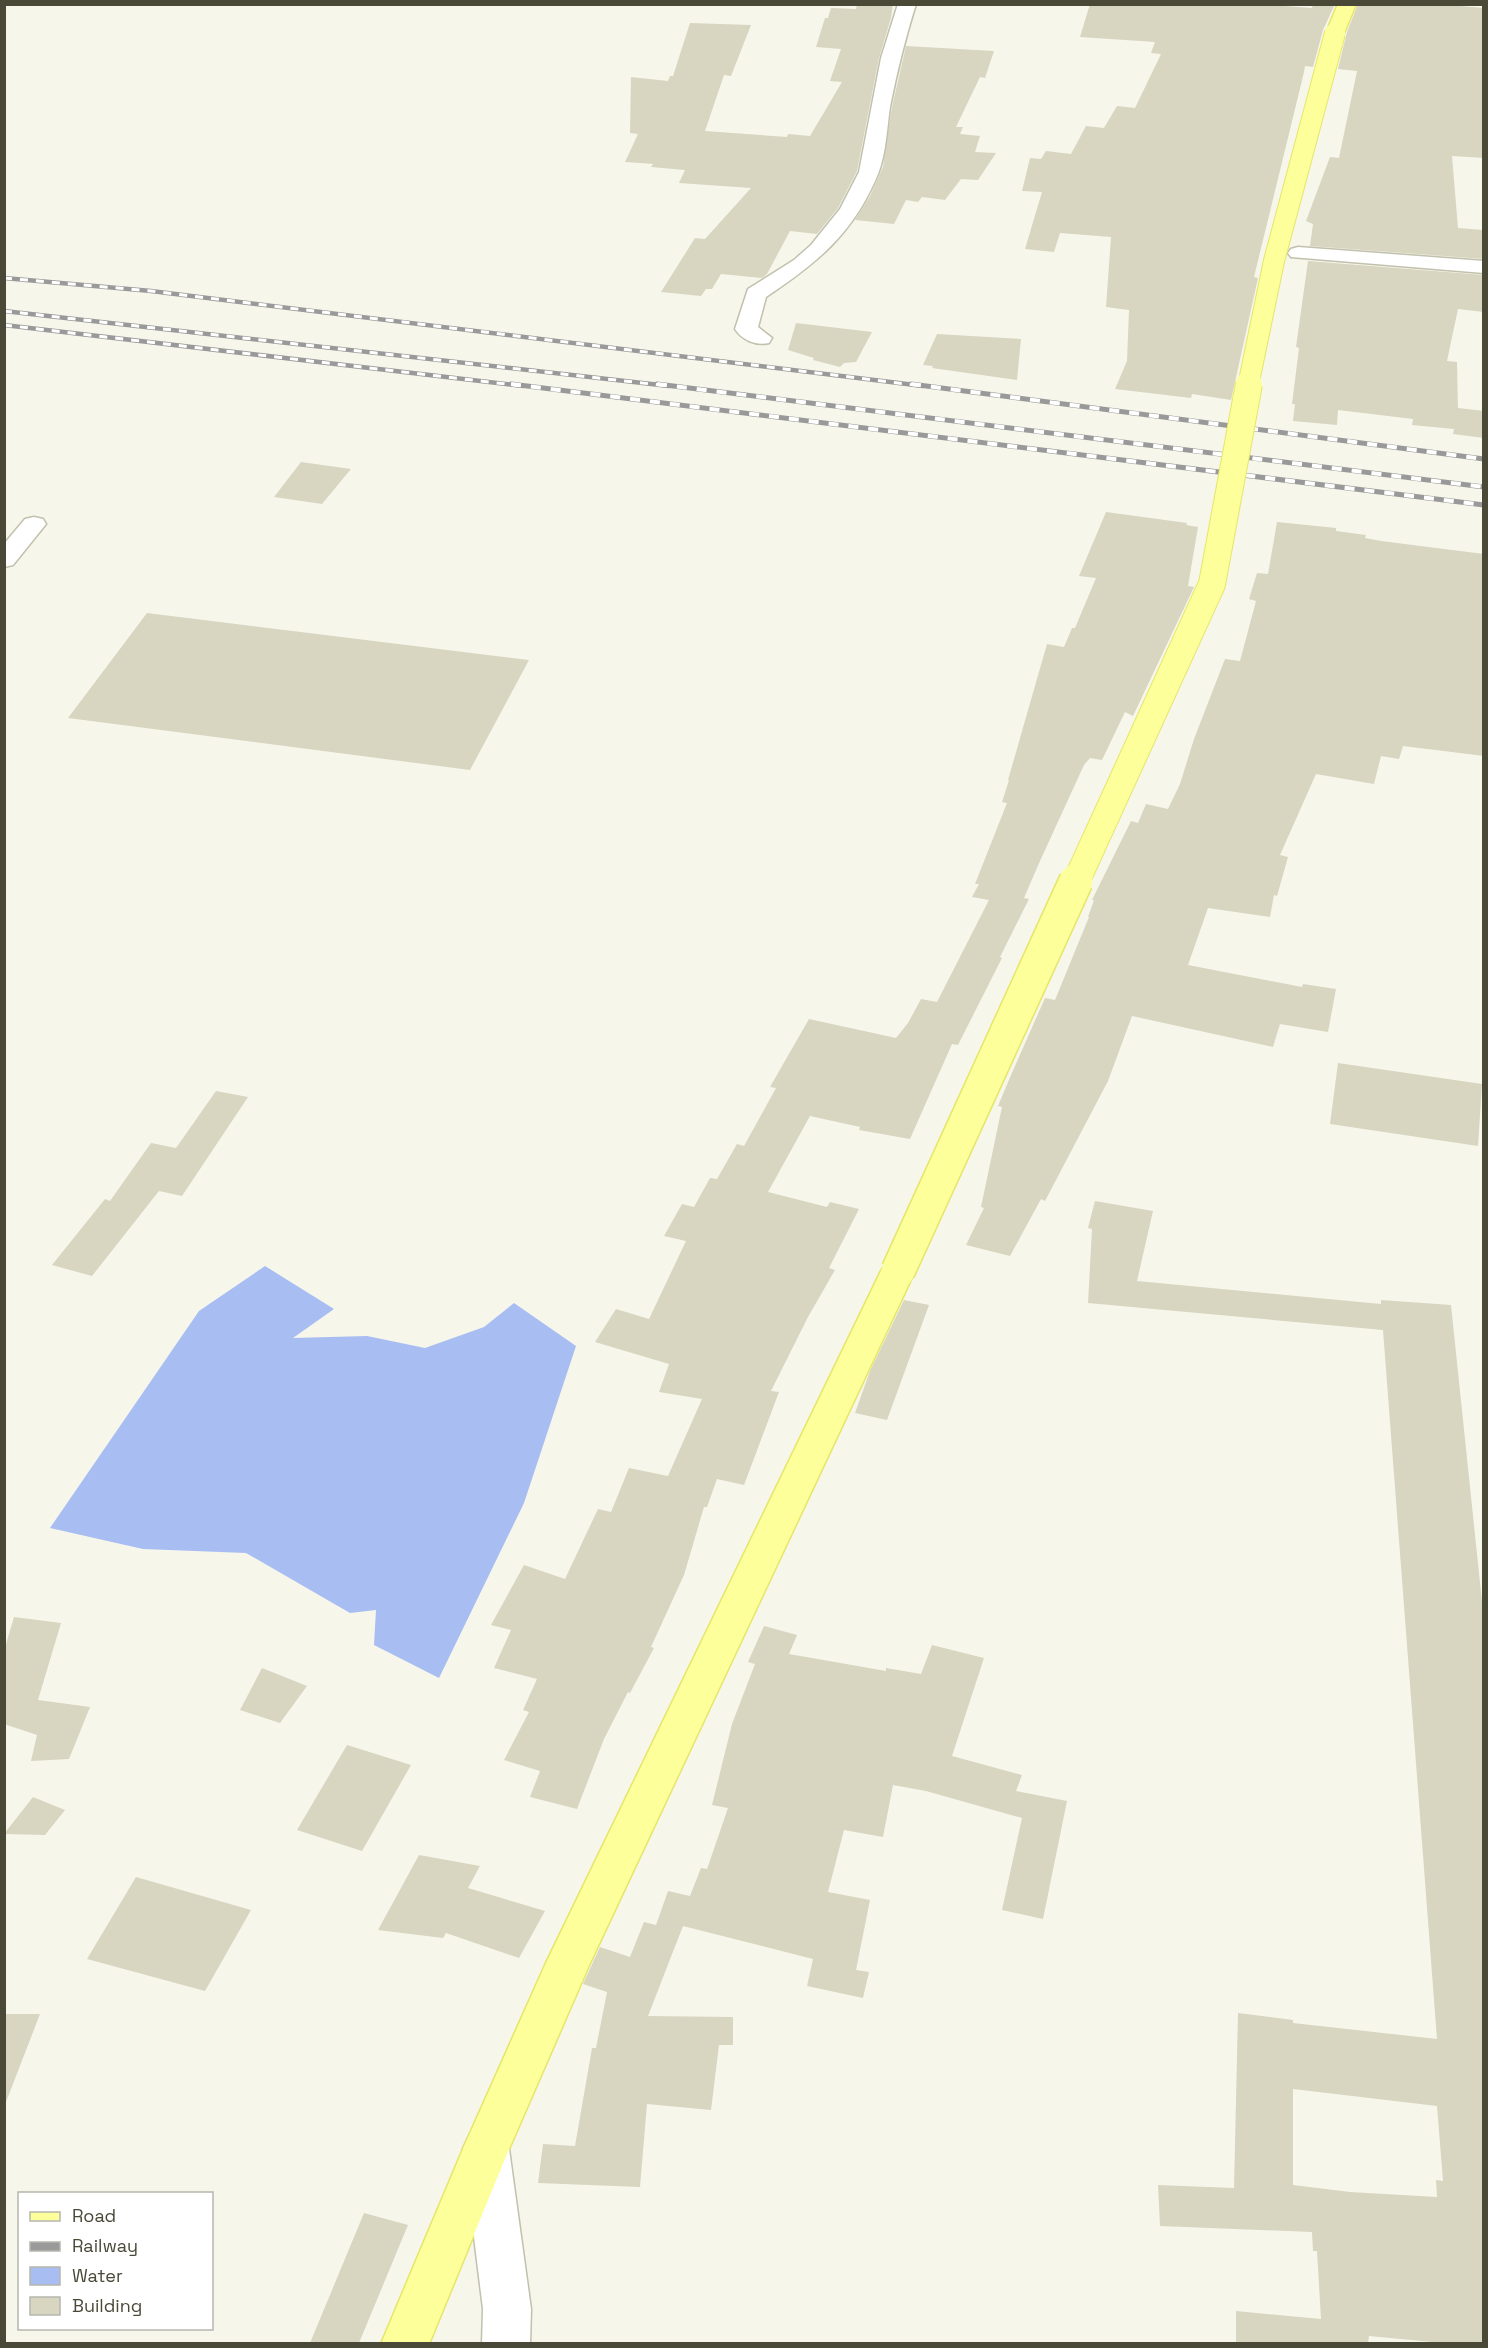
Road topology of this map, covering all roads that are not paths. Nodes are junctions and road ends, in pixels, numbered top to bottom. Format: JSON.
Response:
{"nodes":[{"id":1,"x":907,"y":4,"type":"edge"},
{"id":2,"x":1347,"y":4,"type":"edge"},
{"id":3,"x":1299,"y":253,"type":"dead end"},
{"id":4,"x":1484,"y":267,"type":"edge"},
{"id":5,"x":761,"y":338,"type":"dead end"},
{"id":6,"x":34,"y":524,"type":"dead end"},
{"id":7,"x":4,"y":560,"type":"edge"},
{"id":8,"x":486,"y":2149,"type":"junction"},
{"id":9,"x":405,"y":2343,"type":"edge"},
{"id":10,"x":507,"y":2343,"type":"edge"}],
"edges":[{"from":1,"to":5,"type":"street"},
{"from":2,"to":8,"type":"main road","bridge":true},
{"from":3,"to":4,"type":"street"},
{"from":6,"to":7,"type":"street"},
{"from":8,"to":9,"type":"main road"},
{"from":8,"to":10,"type":"street"}]}
